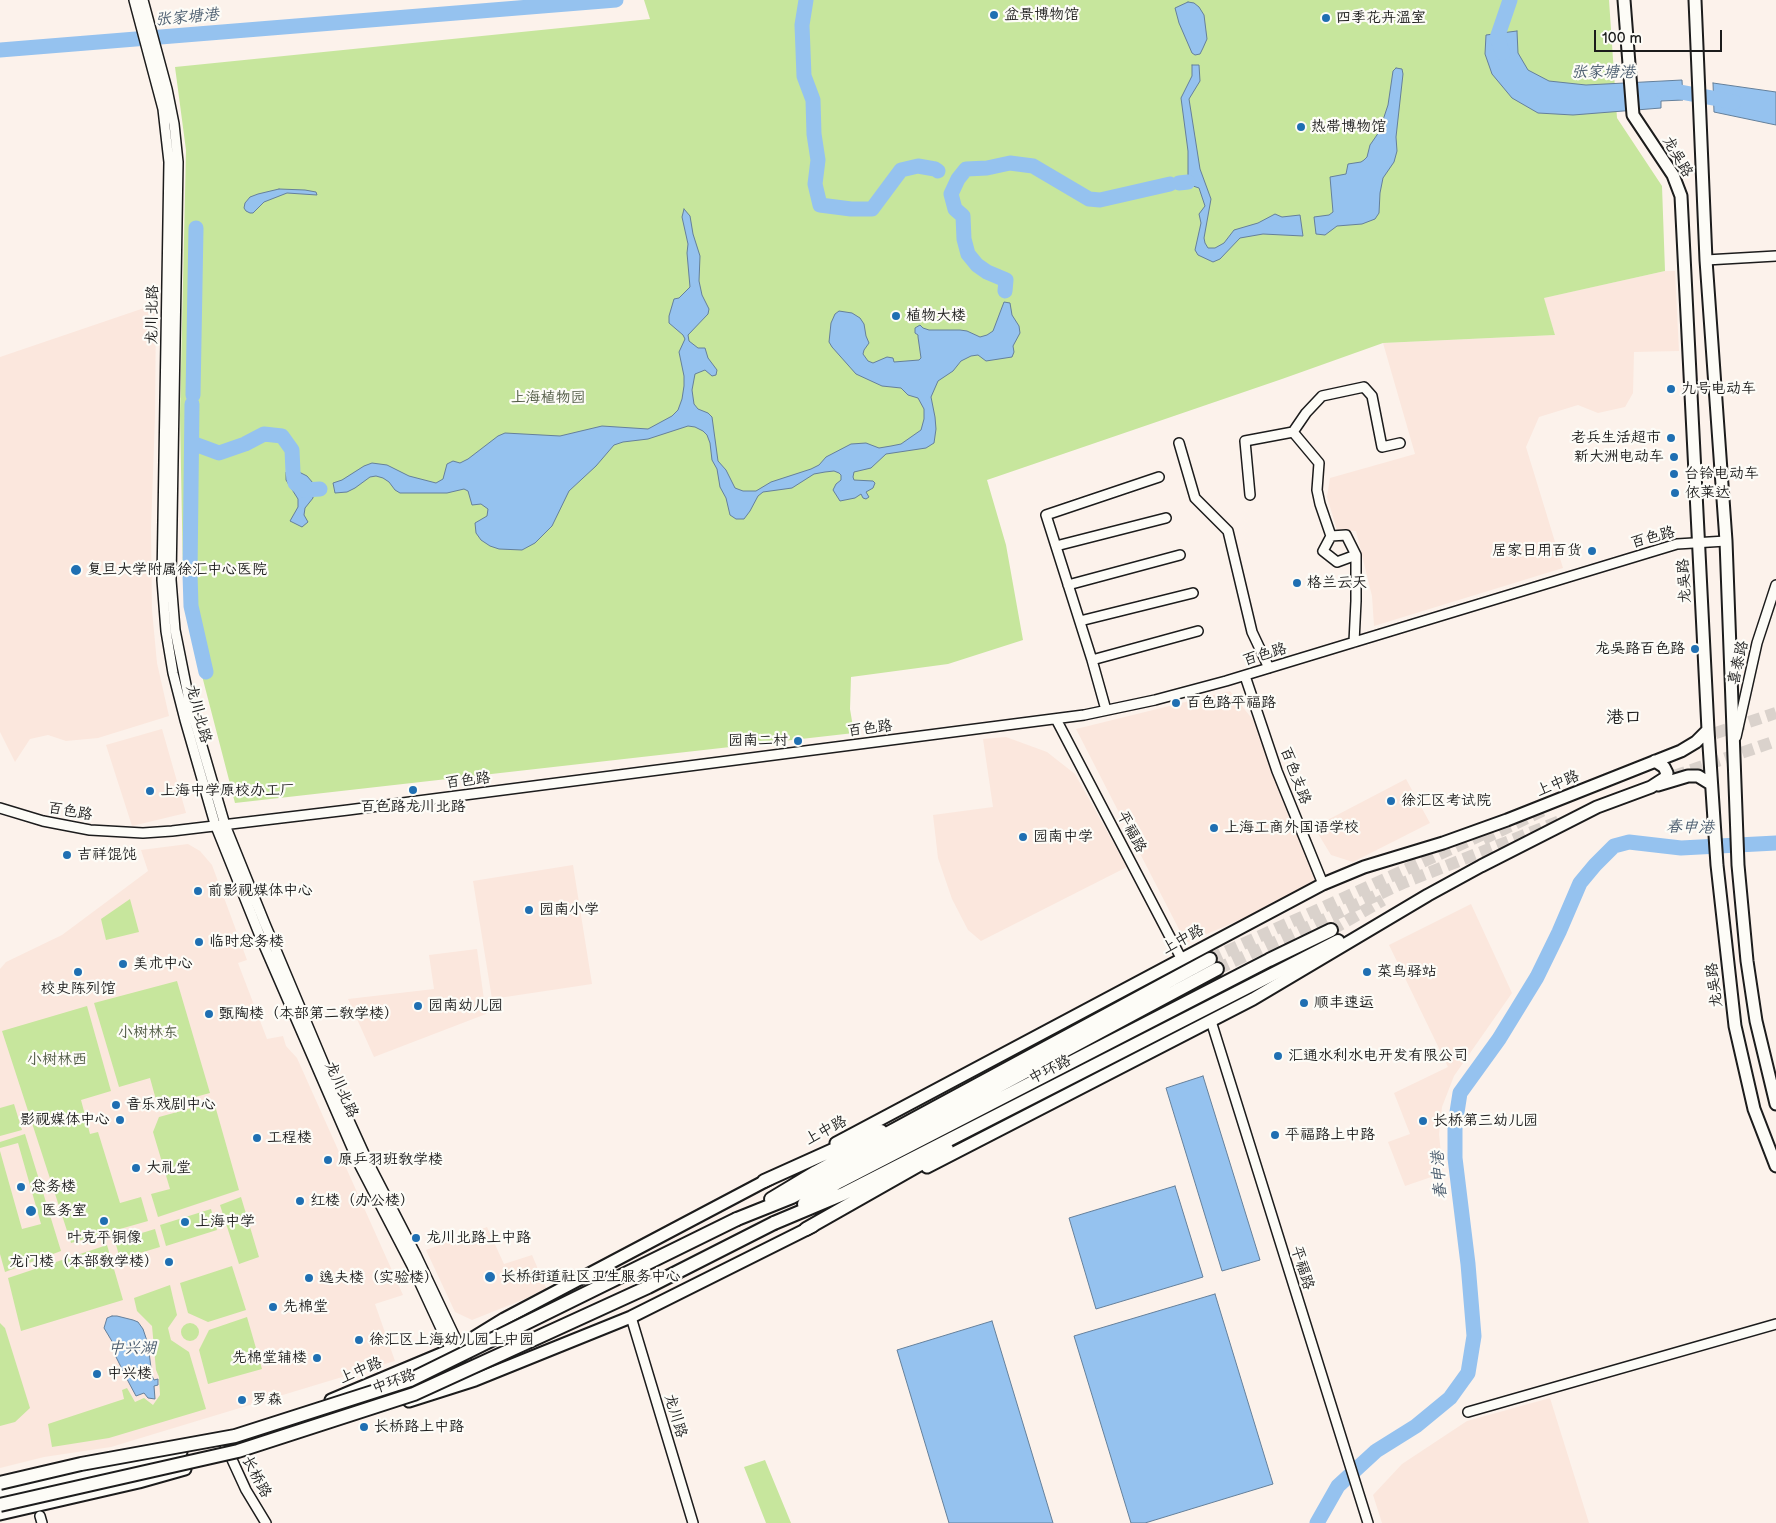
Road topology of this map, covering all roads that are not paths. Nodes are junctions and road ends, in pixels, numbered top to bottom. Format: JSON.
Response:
{"nodes":[{"id":1,"x":134,"y":0,"type":"edge"},
{"id":2,"x":143,"y":0,"type":"edge"},
{"id":3,"x":1624,"y":0,"type":"edge"},
{"id":4,"x":1695,"y":0,"type":"edge"},
{"id":5,"x":146,"y":28,"type":"junction"},
{"id":6,"x":1776,"y":256,"type":"edge"},
{"id":7,"x":1706,"y":260,"type":"junction"},
{"id":8,"x":1293,"y":432,"type":"junction"},
{"id":9,"x":1179,"y":444,"type":"dead end"},
{"id":10,"x":1400,"y":444,"type":"dead end"},
{"id":11,"x":1159,"y":477,"type":"dead end"},
{"id":12,"x":1250,"y":495,"type":"dead end"},
{"id":13,"x":1166,"y":518,"type":"dead end"},
{"id":14,"x":1331,"y":536,"type":"junction"},
{"id":15,"x":1726,"y":541,"type":"junction"},
{"id":16,"x":1698,"y":542,"type":"junction"},
{"id":17,"x":1056,"y":546,"type":"junction"},
{"id":18,"x":1180,"y":555,"type":"dead end"},
{"id":19,"x":1356,"y":555,"type":"junction"},
{"id":20,"x":1068,"y":585,"type":"junction"},
{"id":21,"x":1776,"y":585,"type":"edge"},
{"id":22,"x":1192,"y":593,"type":"dead end"},
{"id":23,"x":1080,"y":621,"type":"junction"},
{"id":24,"x":1198,"y":631,"type":"dead end"},
{"id":25,"x":1354,"y":642,"type":"junction"},
{"id":26,"x":1092,"y":660,"type":"junction"},
{"id":27,"x":1269,"y":668,"type":"junction"},
{"id":28,"x":1245,"y":676,"type":"junction"},
{"id":29,"x":1106,"y":710,"type":"junction"},
{"id":30,"x":1056,"y":719,"type":"junction"},
{"id":31,"x":1708,"y":730,"type":"junction"},
{"id":32,"x":1734,"y":748,"type":"junction"},
{"id":33,"x":1655,"y":761,"type":"junction"},
{"id":34,"x":1711,"y":784,"type":"junction"},
{"id":35,"x":1651,"y":786,"type":"junction"},
{"id":36,"x":0,"y":808,"type":"edge"},
{"id":37,"x":220,"y":826,"type":"junction"},
{"id":38,"x":1323,"y":884,"type":"junction"},
{"id":39,"x":1331,"y":930,"type":"tunnel mouth"},
{"id":40,"x":1338,"y":941,"type":"tunnel mouth"},
{"id":41,"x":1181,"y":958,"type":"junction"},
{"id":42,"x":1211,"y":1021,"type":"junction"},
{"id":43,"x":1101,"y":1062,"type":"junction"},
{"id":44,"x":1776,"y":1104,"type":"edge"},
{"id":45,"x":908,"y":1123,"type":"junction"},
{"id":46,"x":882,"y":1155,"type":"junction"},
{"id":47,"x":1776,"y":1166,"type":"edge"},
{"id":48,"x":764,"y":1181,"type":"junction"},
{"id":49,"x":806,"y":1229,"type":"junction"},
{"id":50,"x":631,"y":1316,"type":"junction"},
{"id":51,"x":1776,"y":1324,"type":"edge"},
{"id":52,"x":456,"y":1348,"type":"junction"},
{"id":53,"x":471,"y":1382,"type":"junction"},
{"id":54,"x":1468,"y":1412,"type":"dead end"},
{"id":55,"x":224,"y":1442,"type":"junction"},
{"id":56,"x":230,"y":1456,"type":"junction"},
{"id":57,"x":0,"y":1483,"type":"edge"},
{"id":58,"x":0,"y":1492,"type":"edge"},
{"id":59,"x":0,"y":1504,"type":"edge"},
{"id":60,"x":0,"y":1514,"type":"edge"},
{"id":61,"x":266,"y":1523,"type":"edge"},
{"id":62,"x":693,"y":1523,"type":"edge"},
{"id":63,"x":1368,"y":1523,"type":"edge"}],
"edges":[{"from":1,"to":5,"type":"street","name":"龙川北路"},
{"from":2,"to":5,"type":"street","name":"龙川北路"},
{"from":3,"to":16,"type":"main road","name":"龙吴路"},
{"from":4,"to":7,"type":"main road","name":"龙吴路"},
{"from":5,"to":37,"type":"street","name":"龙川北路"},
{"from":6,"to":7,"type":"street"},
{"from":7,"to":15,"type":"main road","name":"龙吴路"},
{"from":8,"to":10,"type":"street"},
{"from":8,"to":12,"type":"street"},
{"from":8,"to":14,"type":"street"},
{"from":9,"to":27,"type":"street"},
{"from":11,"to":17,"type":"street"},
{"from":13,"to":17,"type":"street"},
{"from":14,"to":19,"type":"street"},
{"from":14,"to":19,"type":"street"},
{"from":15,"to":16,"type":"street","name":"百色路"},
{"from":15,"to":32,"type":"main road","name":"龙吴路"},
{"from":16,"to":25,"type":"street","name":"百色路"},
{"from":16,"to":31,"type":"main road","name":"龙吴路"},
{"from":17,"to":20,"type":"street"},
{"from":18,"to":20,"type":"street"},
{"from":19,"to":25,"type":"street"},
{"from":20,"to":23,"type":"street"},
{"from":21,"to":32,"type":"street","name":"喜泰路"},
{"from":22,"to":23,"type":"street"},
{"from":23,"to":26,"type":"street"},
{"from":24,"to":26,"type":"street"},
{"from":25,"to":27,"type":"street","name":"百色路"},
{"from":26,"to":29,"type":"street"},
{"from":27,"to":28,"type":"street","name":"百色路"},
{"from":28,"to":29,"type":"street","name":"百色路"},
{"from":28,"to":38,"type":"street","name":"百色支路"},
{"from":29,"to":30,"type":"street","name":"百色路"},
{"from":30,"to":37,"type":"street","name":"百色路"},
{"from":30,"to":41,"type":"street","name":"平福路"},
{"from":31,"to":33,"type":"main road","name":"上中路"},
{"from":31,"to":34,"type":"main road","name":"龙吴路"},
{"from":32,"to":44,"type":"main road","name":"龙吴路"},
{"from":33,"to":35,"type":"main road"},
{"from":33,"to":38,"type":"main road","name":"上中路"},
{"from":34,"to":35,"type":"main road"},
{"from":34,"to":47,"type":"main road","name":"龙吴路"},
{"from":35,"to":42,"type":"main road"},
{"from":36,"to":37,"type":"street","name":"百色路"},
{"from":37,"to":52,"type":"street","name":"龙川北路"},
{"from":38,"to":41,"type":"main road","name":"上中路"},
{"from":39,"to":46,"type":"highway","name":"中环路"},
{"from":40,"to":43,"type":"highway","name":"中环路"},
{"from":41,"to":48,"type":"main road","name":"上中路"},
{"from":42,"to":49,"type":"main road"},
{"from":42,"to":63,"type":"street","name":"平福路"},
{"from":43,"to":46,"type":"highway","name":"中环路"},
{"from":43,"to":49,"type":"highway"},
{"from":45,"to":46,"type":"highway","name":"中环路"},
{"from":45,"to":46,"type":"highway","name":"中环路"},
{"from":45,"to":48,"type":"highway"},
{"from":46,"to":57,"type":"highway","name":"中环路","bridge":true},
{"from":46,"to":59,"type":"highway","name":"中环路","bridge":true},
{"from":48,"to":52,"type":"main road","name":"上中路"},
{"from":49,"to":50,"type":"main road"},
{"from":50,"to":53,"type":"main road"},
{"from":50,"to":62,"type":"street","name":"龙川路"},
{"from":51,"to":54,"type":"street"},
{"from":52,"to":53,"type":"street","name":"龙川北路"},
{"from":52,"to":55,"type":"main road","name":"上中路"},
{"from":53,"to":56,"type":"main road"},
{"from":55,"to":56,"type":"street","name":"长桥路"},
{"from":55,"to":58,"type":"main road","name":"上中路"},
{"from":56,"to":60,"type":"main road"},
{"from":56,"to":61,"type":"street","name":"长桥路"}]}
